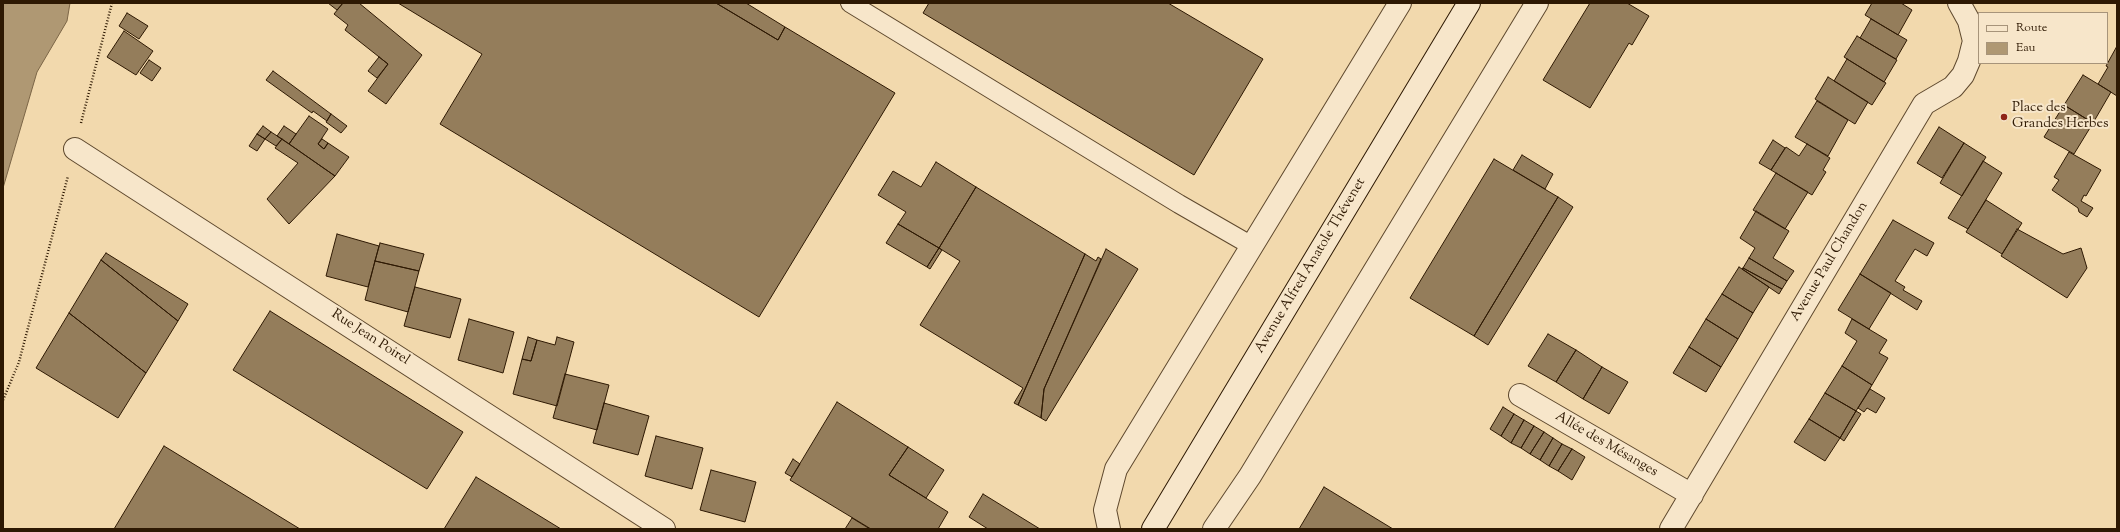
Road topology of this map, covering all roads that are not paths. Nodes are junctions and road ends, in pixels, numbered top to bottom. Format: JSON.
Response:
{"nodes":[{"id":1,"x":850,"y":3,"type":"edge"},
{"id":2,"x":1400,"y":3,"type":"edge"},
{"id":3,"x":1469,"y":3,"type":"edge"},
{"id":4,"x":1537,"y":3,"type":"edge"},
{"id":5,"x":1959,"y":3,"type":"edge"},
{"id":6,"x":75,"y":150,"type":"road end"},
{"id":7,"x":1252,"y":246,"type":"junction"},
{"id":8,"x":1520,"y":395,"type":"dead end"},
{"id":9,"x":1692,"y":495,"type":"junction"},
{"id":10,"x":664,"y":529,"type":"edge"},
{"id":11,"x":1109,"y":529,"type":"edge"},
{"id":12,"x":1153,"y":529,"type":"edge"},
{"id":13,"x":1214,"y":529,"type":"edge"},
{"id":14,"x":1671,"y":529,"type":"edge"}],
"edges":[{"from":1,"to":7,"type":"lane"},
{"from":2,"to":7,"type":"street"},
{"from":3,"to":12,"type":"street","name":"Avenue Alfred Anatole Thévenet"},
{"from":4,"to":13,"type":"street"},
{"from":5,"to":9,"type":"street","name":"Avenue Paul Chandon"},
{"from":6,"to":10,"type":"street","name":"Rue Jean Poirel"},
{"from":7,"to":11,"type":"street"},
{"from":8,"to":9,"type":"street","name":"Allée des Mésanges"},
{"from":9,"to":14,"type":"street","name":"Avenue Paul Chandon"}]}
